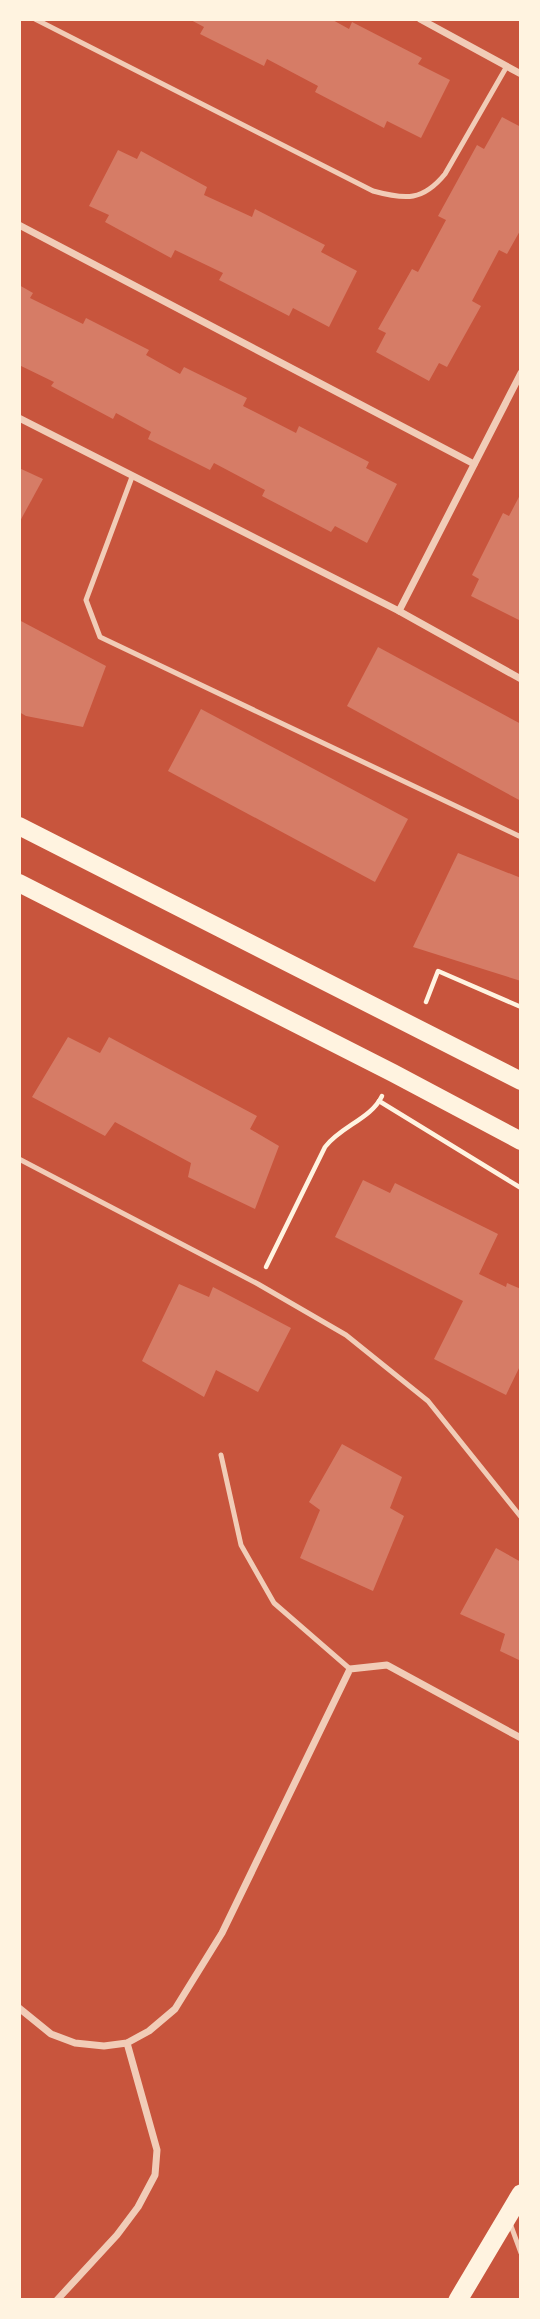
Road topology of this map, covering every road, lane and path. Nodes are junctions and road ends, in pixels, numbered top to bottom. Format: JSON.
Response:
{"nodes":[{"id":1,"x":35,"y":19,"type":"edge"},
{"id":2,"x":420,"y":19,"type":"edge"},
{"id":3,"x":507,"y":66,"type":"junction"},
{"id":4,"x":521,"y":74,"type":"edge"},
{"id":5,"x":19,"y":225,"type":"edge"},
{"id":6,"x":521,"y":373,"type":"edge"},
{"id":7,"x":19,"y":418,"type":"edge"},
{"id":8,"x":474,"y":464,"type":"junction"},
{"id":9,"x":132,"y":477,"type":"junction"},
{"id":10,"x":399,"y":611,"type":"junction"},
{"id":11,"x":521,"y":679,"type":"edge"},
{"id":12,"x":19,"y":826,"type":"edge"},
{"id":13,"x":521,"y":837,"type":"edge"},
{"id":14,"x":19,"y":883,"type":"edge"},
{"id":15,"x":521,"y":1007,"type":"edge"},
{"id":16,"x":415,"y":1027,"type":"junction"},
{"id":17,"x":393,"y":1073,"type":"junction"},
{"id":18,"x":521,"y":1081,"type":"edge"},
{"id":19,"x":379,"y":1101,"type":"junction"},
{"id":20,"x":521,"y":1141,"type":"edge"},
{"id":21,"x":19,"y":1160,"type":"edge"},
{"id":22,"x":521,"y":1188,"type":"edge"},
{"id":23,"x":258,"y":1284,"type":"junction"},
{"id":24,"x":220,"y":1455,"type":"dead end"},
{"id":25,"x":521,"y":1517,"type":"edge"},
{"id":26,"x":350,"y":1669,"type":"junction"},
{"id":27,"x":521,"y":1738,"type":"edge"},
{"id":28,"x":19,"y":2008,"type":"edge"},
{"id":29,"x":127,"y":2043,"type":"junction"},
{"id":30,"x":521,"y":2194,"type":"edge"},
{"id":31,"x":508,"y":2217,"type":"junction"},
{"id":32,"x":521,"y":2253,"type":"edge"},
{"id":33,"x":57,"y":2300,"type":"edge"},
{"id":34,"x":458,"y":2300,"type":"edge"}],
"edges":[{"from":1,"to":3,"type":"lane"},
{"from":2,"to":3,"type":"street"},
{"from":3,"to":4,"type":"street"},
{"from":5,"to":8,"type":"street"},
{"from":6,"to":8,"type":"street"},
{"from":7,"to":9,"type":"street"},
{"from":8,"to":10,"type":"street"},
{"from":9,"to":10,"type":"street"},
{"from":9,"to":13,"type":"lane"},
{"from":10,"to":11,"type":"street"},
{"from":12,"to":16,"type":"main road"},
{"from":14,"to":17,"type":"main road"},
{"from":15,"to":16,"type":"path"},
{"from":16,"to":18,"type":"main road"},
{"from":17,"to":19,"type":"path"},
{"from":17,"to":20,"type":"main road"},
{"from":19,"to":22,"type":"path"},
{"from":19,"to":23,"type":"path"},
{"from":21,"to":23,"type":"lane"},
{"from":23,"to":25,"type":"lane"},
{"from":24,"to":26,"type":"lane"},
{"from":26,"to":27,"type":"street"},
{"from":26,"to":29,"type":"street"},
{"from":28,"to":29,"type":"street"},
{"from":29,"to":33,"type":"street"},
{"from":30,"to":31,"type":"highway"},
{"from":31,"to":32,"type":"lane"},
{"from":31,"to":34,"type":"highway"}]}
